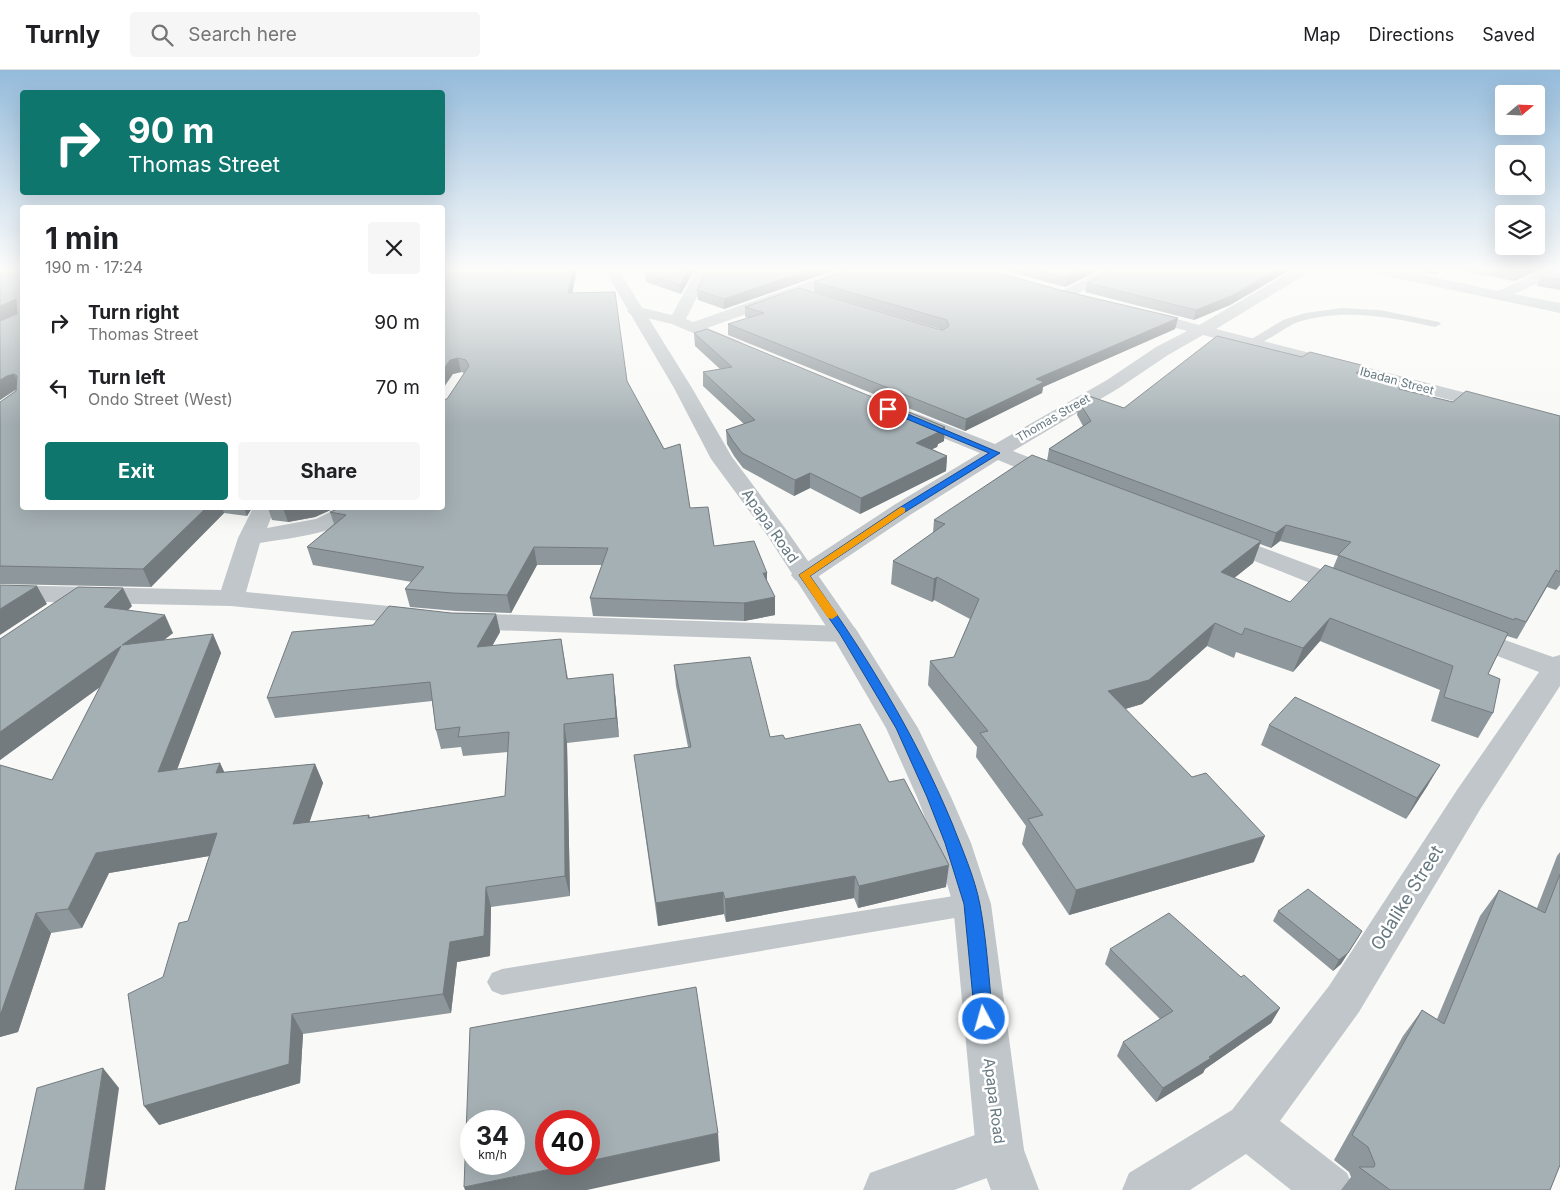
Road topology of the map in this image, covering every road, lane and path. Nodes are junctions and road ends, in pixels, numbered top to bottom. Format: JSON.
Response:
{"nodes":[{"id":1,"x":642,"y":321,"type":"edge"},
{"id":2,"x":671,"y":321,"type":"edge"},
{"id":3,"x":685,"y":321,"type":"edge"},
{"id":4,"x":696,"y":321,"type":"edge"},
{"id":5,"x":1167,"y":321,"type":"edge"},
{"id":6,"x":1215,"y":321,"type":"edge"},
{"id":7,"x":1290,"y":321,"type":"edge"},
{"id":8,"x":1424,"y":321,"type":"edge"},
{"id":9,"x":1435,"y":324,"type":"dead end"},
{"id":10,"x":684,"y":325,"type":"junction"},
{"id":11,"x":1200,"y":330,"type":"junction"},
{"id":12,"x":1251,"y":343,"type":"junction"},
{"id":13,"x":756,"y":354,"type":"edge"},
{"id":14,"x":894,"y":411,"type":"edge"},
{"id":15,"x":1560,"y":423,"type":"edge"},
{"id":16,"x":996,"y":453,"type":"junction"},
{"id":17,"x":1079,"y":485,"type":"edge"},
{"id":18,"x":263,"y":510,"type":"edge"},
{"id":19,"x":350,"y":510,"type":"edge"},
{"id":20,"x":1198,"y":531,"type":"edge"},
{"id":21,"x":250,"y":538,"type":"junction"},
{"id":22,"x":804,"y":575,"type":"junction"},
{"id":23,"x":0,"y":593,"type":"edge"},
{"id":24,"x":82,"y":594,"type":"junction"},
{"id":25,"x":1364,"y":594,"type":"edge"},
{"id":26,"x":231,"y":598,"type":"junction"},
{"id":27,"x":49,"y":617,"type":"edge"},
{"id":28,"x":1447,"y":626,"type":"edge"},
{"id":29,"x":845,"y":634,"type":"junction"},
{"id":30,"x":1559,"y":668,"type":"edge"},
{"id":31,"x":972,"y":904,"type":"junction"},
{"id":32,"x":502,"y":982,"type":"dead end"},
{"id":33,"x":1248,"y":1126,"type":"junction"},
{"id":34,"x":1008,"y":1170,"type":"edge"},
{"id":35,"x":887,"y":1190,"type":"edge"},
{"id":36,"x":1146,"y":1190,"type":"edge"},
{"id":37,"x":1330,"y":1190,"type":"edge"}],
"edges":[{"from":1,"to":22,"type":"street","name":"Apapa Road"},
{"from":2,"to":10,"type":"street"},
{"from":3,"to":10,"type":"street"},
{"from":4,"to":10,"type":"street"},
{"from":5,"to":11,"type":"street","name":"Ibadan Street"},
{"from":6,"to":11,"type":"street","name":"Thomas Street"},
{"from":7,"to":12,"type":"lane"},
{"from":8,"to":9,"type":"lane"},
{"from":10,"to":13,"type":"street"},
{"from":11,"to":12,"type":"street","name":"Ibadan Street"},
{"from":11,"to":16,"type":"street","name":"Thomas Street"},
{"from":12,"to":15,"type":"street","name":"Ibadan Street"},
{"from":14,"to":16,"type":"street"},
{"from":16,"to":17,"type":"street"},
{"from":16,"to":22,"type":"street","name":"Thomas Street"},
{"from":18,"to":21,"type":"street"},
{"from":19,"to":21,"type":"street"},
{"from":20,"to":25,"type":"street"},
{"from":21,"to":26,"type":"street"},
{"from":22,"to":29,"type":"street","name":"Apapa Road"},
{"from":23,"to":24,"type":"street"},
{"from":24,"to":26,"type":"street"},
{"from":24,"to":27,"type":"street"},
{"from":26,"to":29,"type":"street"},
{"from":28,"to":30,"type":"street"},
{"from":29,"to":31,"type":"street","name":"Apapa Road"},
{"from":30,"to":33,"type":"street","name":"Odalike Street"},
{"from":31,"to":32,"type":"lane"},
{"from":31,"to":34,"type":"street","name":"Apapa Road"},
{"from":33,"to":36,"type":"street"},
{"from":33,"to":37,"type":"street"},
{"from":34,"to":35,"type":"street"}]}
